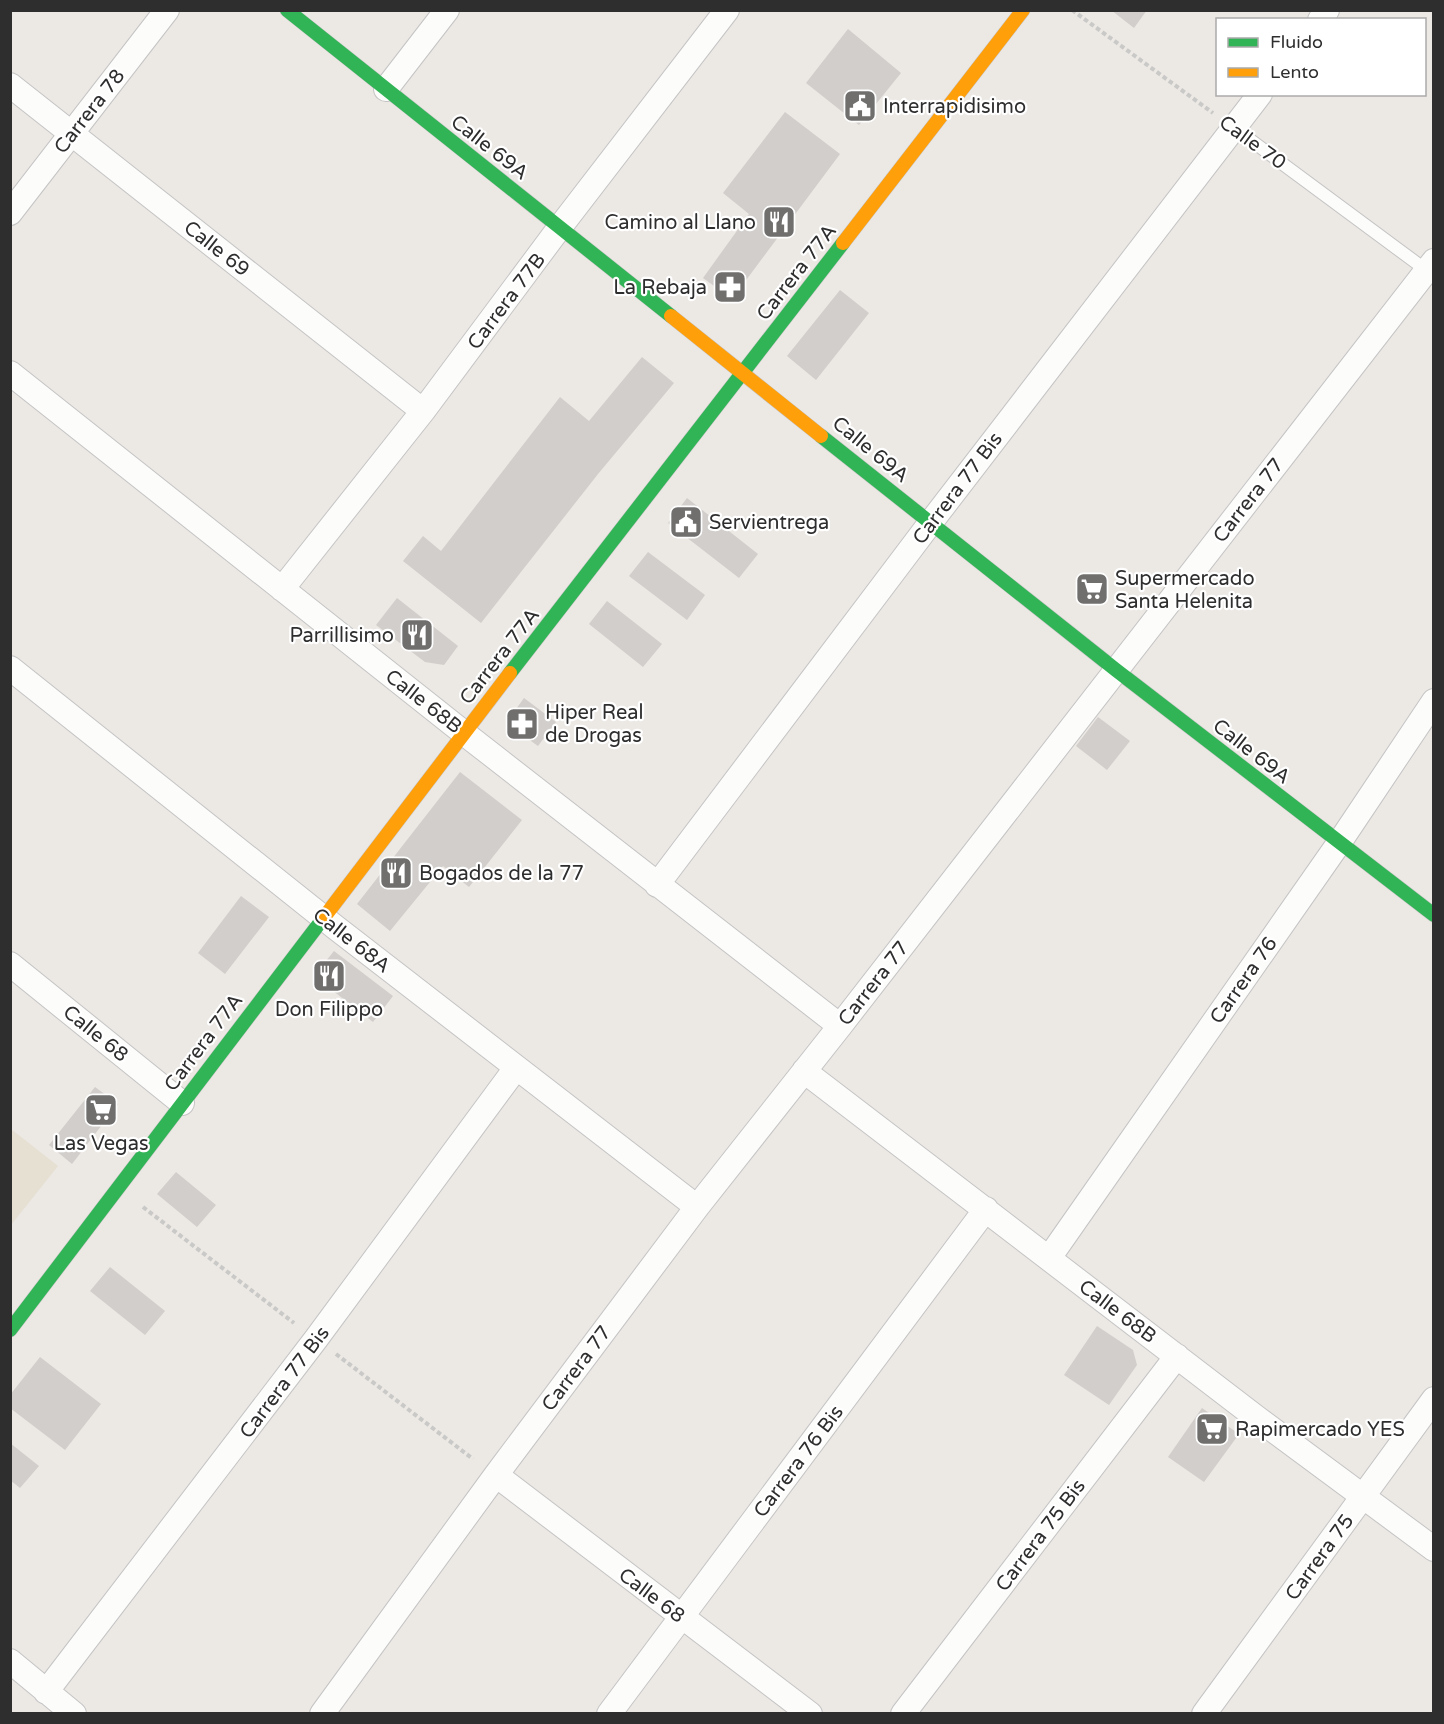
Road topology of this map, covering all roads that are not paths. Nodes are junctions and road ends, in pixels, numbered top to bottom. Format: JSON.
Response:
{"nodes":[{"id":1,"x":167,"y":10,"type":"edge"},
{"id":2,"x":286,"y":10,"type":"edge"},
{"id":3,"x":447,"y":10,"type":"edge"},
{"id":4,"x":727,"y":10,"type":"edge"},
{"id":5,"x":1023,"y":10,"type":"edge"},
{"id":6,"x":10,"y":85,"type":"edge"},
{"id":7,"x":386,"y":89,"type":"junction"},
{"id":8,"x":1258,"y":96,"type":"edge"},
{"id":9,"x":1233,"y":127,"type":"junction"},
{"id":10,"x":71,"y":134,"type":"junction"},
{"id":11,"x":10,"y":213,"type":"edge"},
{"id":12,"x":560,"y":227,"type":"junction"},
{"id":13,"x":1431,"y":269,"type":"edge"},
{"id":14,"x":10,"y":373,"type":"edge"},
{"id":15,"x":744,"y":373,"type":"junction"},
{"id":16,"x":423,"y":411,"type":"junction"},
{"id":17,"x":931,"y":522,"type":"junction"},
{"id":18,"x":282,"y":589,"type":"junction"},
{"id":19,"x":10,"y":669,"type":"edge"},
{"id":20,"x":1116,"y":670,"type":"junction"},
{"id":21,"x":1434,"y":701,"type":"edge"},
{"id":22,"x":464,"y":733,"type":"junction"},
{"id":23,"x":1339,"y":843,"type":"junction"},
{"id":24,"x":657,"y":885,"type":"junction"},
{"id":25,"x":1434,"y":915,"type":"edge"},
{"id":26,"x":323,"y":918,"type":"junction"},
{"id":27,"x":10,"y":964,"type":"edge"},
{"id":28,"x":840,"y":1026,"type":"junction"},
{"id":29,"x":516,"y":1068,"type":"junction"},
{"id":30,"x":804,"y":1071,"type":"junction"},
{"id":31,"x":182,"y":1103,"type":"junction"},
{"id":32,"x":697,"y":1207,"type":"junction"},
{"id":33,"x":986,"y":1209,"type":"junction"},
{"id":34,"x":1049,"y":1258,"type":"junction"},
{"id":35,"x":10,"y":1330,"type":"edge"},
{"id":36,"x":1177,"y":1356,"type":"junction"},
{"id":37,"x":1434,"y":1400,"type":"edge"},
{"id":38,"x":496,"y":1475,"type":"junction"},
{"id":39,"x":1363,"y":1497,"type":"junction"},
{"id":40,"x":1434,"y":1549,"type":"edge"},
{"id":41,"x":681,"y":1617,"type":"junction"},
{"id":42,"x":10,"y":1661,"type":"edge"},
{"id":43,"x":46,"y":1692,"type":"junction"},
{"id":44,"x":74,"y":1713,"type":"edge"},
{"id":45,"x":322,"y":1713,"type":"edge"},
{"id":46,"x":609,"y":1713,"type":"edge"},
{"id":47,"x":810,"y":1713,"type":"edge"},
{"id":48,"x":903,"y":1713,"type":"edge"},
{"id":49,"x":1204,"y":1713,"type":"edge"}],
"edges":[{"from":1,"to":10,"type":"street","name":"Carrera 78"},
{"from":2,"to":7,"type":"main road","name":"Calle 69A"},
{"from":3,"to":7,"type":"street"},
{"from":4,"to":12,"type":"street","name":"Carrera 77B"},
{"from":5,"to":15,"type":"main road","name":"Carrera 77A"},
{"from":6,"to":10,"type":"street","name":"Calle 69"},
{"from":7,"to":12,"type":"main road","name":"Calle 69A"},
{"from":8,"to":9,"type":"street","name":"Carrera 77 Bis"},
{"from":9,"to":13,"type":"lane","name":"Calle 70"},
{"from":9,"to":17,"type":"street","name":"Carrera 77 Bis"},
{"from":10,"to":11,"type":"street","name":"Carrera 78"},
{"from":10,"to":16,"type":"street","name":"Calle 69"},
{"from":12,"to":15,"type":"main road","name":"Calle 69A"},
{"from":12,"to":16,"type":"street","name":"Carrera 77B"},
{"from":13,"to":20,"type":"street","name":"Carrera 77"},
{"from":14,"to":18,"type":"street","name":"Calle 68B"},
{"from":15,"to":17,"type":"main road","name":"Calle 69A"},
{"from":15,"to":22,"type":"main road","name":"Carrera 77A"},
{"from":16,"to":18,"type":"street","name":"Carrera 77B"},
{"from":17,"to":20,"type":"main road","name":"Calle 69A"},
{"from":17,"to":24,"type":"street","name":"Carrera 77 Bis"},
{"from":18,"to":22,"type":"street","name":"Calle 68B"},
{"from":19,"to":26,"type":"street","name":"Calle 68A"},
{"from":20,"to":23,"type":"main road","name":"Calle 69A"},
{"from":20,"to":28,"type":"street","name":"Carrera 77"},
{"from":21,"to":23,"type":"street","name":"Carrera 76"},
{"from":22,"to":24,"type":"street","name":"Calle 68B"},
{"from":22,"to":26,"type":"main road","name":"Carrera 77A"},
{"from":23,"to":25,"type":"main road","name":"Calle 69A"},
{"from":23,"to":34,"type":"street","name":"Carrera 76"},
{"from":24,"to":28,"type":"street","name":"Calle 68B"},
{"from":26,"to":29,"type":"street","name":"Calle 68A"},
{"from":26,"to":31,"type":"main road","name":"Carrera 77A"},
{"from":27,"to":31,"type":"street","name":"Calle 68"},
{"from":28,"to":30,"type":"street","name":"Carrera 77"},
{"from":29,"to":32,"type":"street","name":"Calle 68A"},
{"from":29,"to":43,"type":"street","name":"Carrera 77 Bis"},
{"from":30,"to":32,"type":"street","name":"Carrera 77"},
{"from":30,"to":33,"type":"street","name":"Calle 68B"},
{"from":31,"to":35,"type":"main road","name":"Carrera 77A"},
{"from":32,"to":38,"type":"street","name":"Carrera 77"},
{"from":33,"to":34,"type":"street","name":"Calle 68B"},
{"from":33,"to":41,"type":"street","name":"Carrera 76 Bis"},
{"from":34,"to":36,"type":"street","name":"Calle 68B"},
{"from":36,"to":39,"type":"street","name":"Calle 68B"},
{"from":36,"to":48,"type":"street","name":"Carrera 75 Bis"},
{"from":37,"to":39,"type":"street","name":"Carrera 75"},
{"from":38,"to":41,"type":"street","name":"Calle 68"},
{"from":38,"to":45,"type":"street","name":"Carrera 77"},
{"from":39,"to":40,"type":"street","name":"Calle 68B"},
{"from":39,"to":49,"type":"street","name":"Carrera 75"},
{"from":41,"to":46,"type":"street","name":"Carrera 76 Bis"},
{"from":41,"to":47,"type":"street","name":"Calle 68"},
{"from":42,"to":43,"type":"street"},
{"from":43,"to":44,"type":"street"}]}
